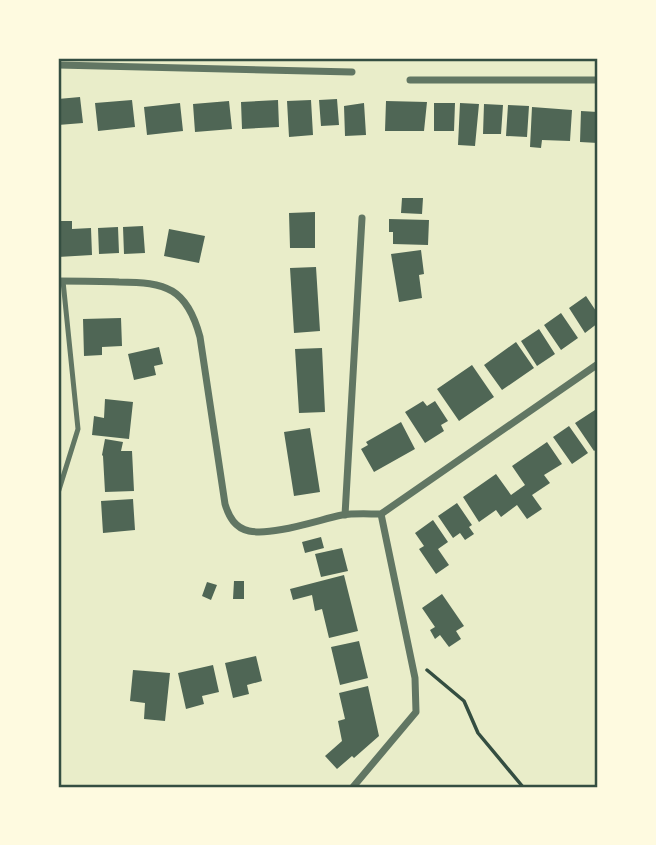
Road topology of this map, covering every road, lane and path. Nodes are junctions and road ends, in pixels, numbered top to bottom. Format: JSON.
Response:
{"nodes":[{"id":1,"x":58,"y":65,"type":"edge"},
{"id":2,"x":352,"y":72,"type":"dead end"},
{"id":3,"x":411,"y":79,"type":"dead end"},
{"id":4,"x":598,"y":80,"type":"edge"},
{"id":5,"x":362,"y":218,"type":"dead end"},
{"id":6,"x":61,"y":281,"type":"edge"},
{"id":7,"x":598,"y":364,"type":"edge"},
{"id":8,"x":58,"y":494,"type":"edge"},
{"id":9,"x":345,"y":514,"type":"junction"},
{"id":10,"x":381,"y":514,"type":"junction"},
{"id":11,"x":438,"y":679,"type":"dead end"},
{"id":12,"x":353,"y":787,"type":"edge"},
{"id":13,"x":523,"y":787,"type":"edge"}],
"edges":[{"from":1,"to":2,"type":"street"},
{"from":3,"to":4,"type":"street"},
{"from":5,"to":9,"type":"street"},
{"from":6,"to":8,"type":"lane"},
{"from":6,"to":9,"type":"street"},
{"from":7,"to":10,"type":"street"},
{"from":9,"to":10,"type":"street"},
{"from":10,"to":12,"type":"street"},
{"from":11,"to":13,"type":"path"}]}
